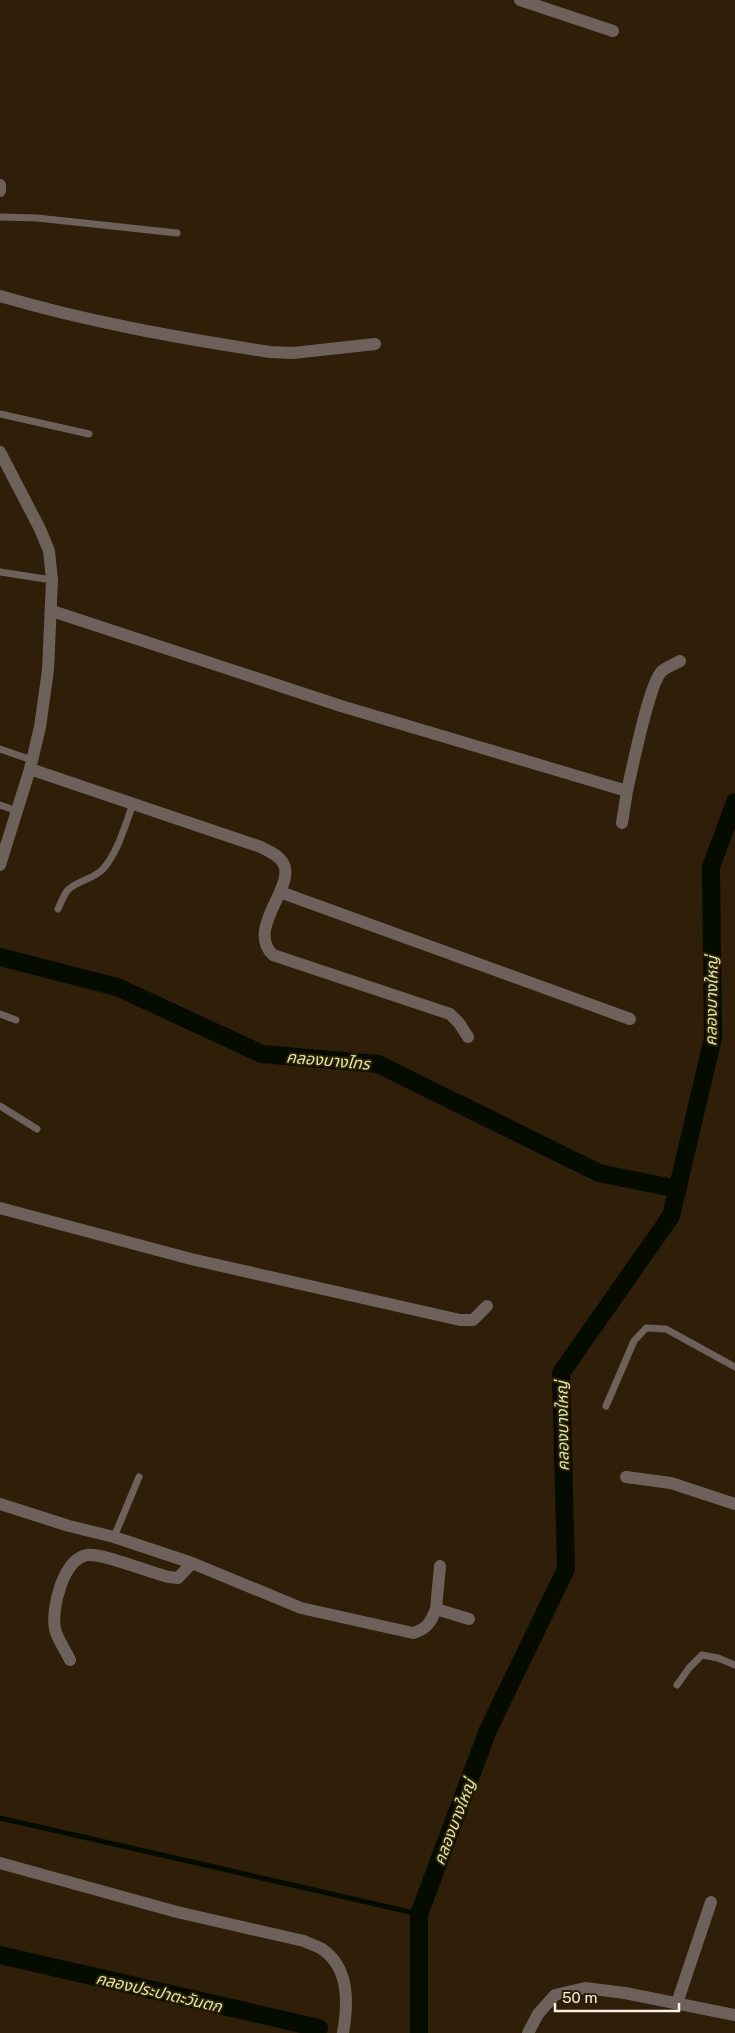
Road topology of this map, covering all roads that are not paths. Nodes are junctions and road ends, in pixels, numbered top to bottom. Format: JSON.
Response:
{"nodes":[{"id":1,"x":520,"y":0,"type":"edge"},
{"id":2,"x":613,"y":31,"type":"dead end"},
{"id":3,"x":0,"y":185,"type":"edge"},
{"id":4,"x":0,"y":192,"type":"edge"},
{"id":5,"x":0,"y":217,"type":"edge"},
{"id":6,"x":177,"y":233,"type":"dead end"},
{"id":7,"x":0,"y":296,"type":"edge"},
{"id":8,"x":375,"y":344,"type":"dead end"},
{"id":9,"x":0,"y":414,"type":"edge"},
{"id":10,"x":88,"y":434,"type":"dead end"},
{"id":11,"x":0,"y":452,"type":"edge"},
{"id":12,"x":0,"y":572,"type":"edge"},
{"id":13,"x":52,"y":580,"type":"junction"},
{"id":14,"x":52,"y":611,"type":"junction"},
{"id":15,"x":680,"y":662,"type":"dead end"},
{"id":16,"x":0,"y":749,"type":"edge"},
{"id":17,"x":31,"y":765,"type":"junction"},
{"id":18,"x":627,"y":791,"type":"junction"},
{"id":19,"x":133,"y":804,"type":"junction"},
{"id":20,"x":0,"y":805,"type":"edge"},
{"id":21,"x":18,"y":811,"type":"junction"},
{"id":22,"x":622,"y":823,"type":"dead end"},
{"id":23,"x":0,"y":865,"type":"edge"},
{"id":24,"x":280,"y":892,"type":"junction"},
{"id":25,"x":58,"y":909,"type":"dead end"},
{"id":26,"x":0,"y":1014,"type":"edge"},
{"id":27,"x":630,"y":1019,"type":"dead end"},
{"id":28,"x":16,"y":1020,"type":"dead end"},
{"id":29,"x":468,"y":1037,"type":"dead end"},
{"id":30,"x":0,"y":1106,"type":"edge"},
{"id":31,"x":37,"y":1129,"type":"dead end"},
{"id":32,"x":0,"y":1208,"type":"edge"},
{"id":33,"x":487,"y":1306,"type":"dead end"},
{"id":34,"x":735,"y":1367,"type":"edge"},
{"id":35,"x":606,"y":1406,"type":"dead end"},
{"id":36,"x":139,"y":1477,"type":"dead end"},
{"id":37,"x":626,"y":1477,"type":"dead end"},
{"id":38,"x":0,"y":1504,"type":"edge"},
{"id":39,"x":735,"y":1504,"type":"edge"},
{"id":40,"x":114,"y":1537,"type":"junction"},
{"id":41,"x":192,"y":1563,"type":"junction"},
{"id":42,"x":440,"y":1566,"type":"dead end"},
{"id":43,"x":436,"y":1610,"type":"junction"},
{"id":44,"x":469,"y":1619,"type":"dead end"},
{"id":45,"x":70,"y":1660,"type":"dead end"},
{"id":46,"x":735,"y":1665,"type":"edge"},
{"id":47,"x":677,"y":1684,"type":"dead end"},
{"id":48,"x":0,"y":1863,"type":"edge"},
{"id":49,"x":711,"y":1902,"type":"dead end"},
{"id":50,"x":677,"y":2003,"type":"junction"},
{"id":51,"x":735,"y":2015,"type":"edge"},
{"id":52,"x":343,"y":2033,"type":"edge"},
{"id":53,"x":528,"y":2033,"type":"edge"}],
"edges":[{"from":1,"to":2,"type":"street"},
{"from":3,"to":4,"type":"street"},
{"from":5,"to":6,"type":"lane"},
{"from":7,"to":8,"type":"street"},
{"from":9,"to":10,"type":"lane"},
{"from":11,"to":13,"type":"street"},
{"from":12,"to":13,"type":"lane"},
{"from":13,"to":14,"type":"street"},
{"from":14,"to":17,"type":"street"},
{"from":14,"to":18,"type":"street"},
{"from":15,"to":18,"type":"street"},
{"from":16,"to":17,"type":"lane"},
{"from":17,"to":19,"type":"street"},
{"from":17,"to":21,"type":"street"},
{"from":18,"to":22,"type":"street"},
{"from":19,"to":24,"type":"street"},
{"from":19,"to":25,"type":"lane"},
{"from":20,"to":21,"type":"lane"},
{"from":21,"to":23,"type":"street"},
{"from":24,"to":27,"type":"street"},
{"from":24,"to":29,"type":"street"},
{"from":26,"to":28,"type":"lane"},
{"from":30,"to":31,"type":"lane"},
{"from":32,"to":33,"type":"street"},
{"from":34,"to":35,"type":"lane"},
{"from":36,"to":40,"type":"lane"},
{"from":37,"to":39,"type":"street"},
{"from":38,"to":40,"type":"street"},
{"from":40,"to":41,"type":"street"},
{"from":41,"to":43,"type":"street"},
{"from":41,"to":45,"type":"street"},
{"from":42,"to":43,"type":"street"},
{"from":43,"to":44,"type":"street"},
{"from":46,"to":47,"type":"lane"},
{"from":48,"to":52,"type":"street"},
{"from":49,"to":50,"type":"street"},
{"from":50,"to":51,"type":"street"},
{"from":50,"to":53,"type":"street"}]}
